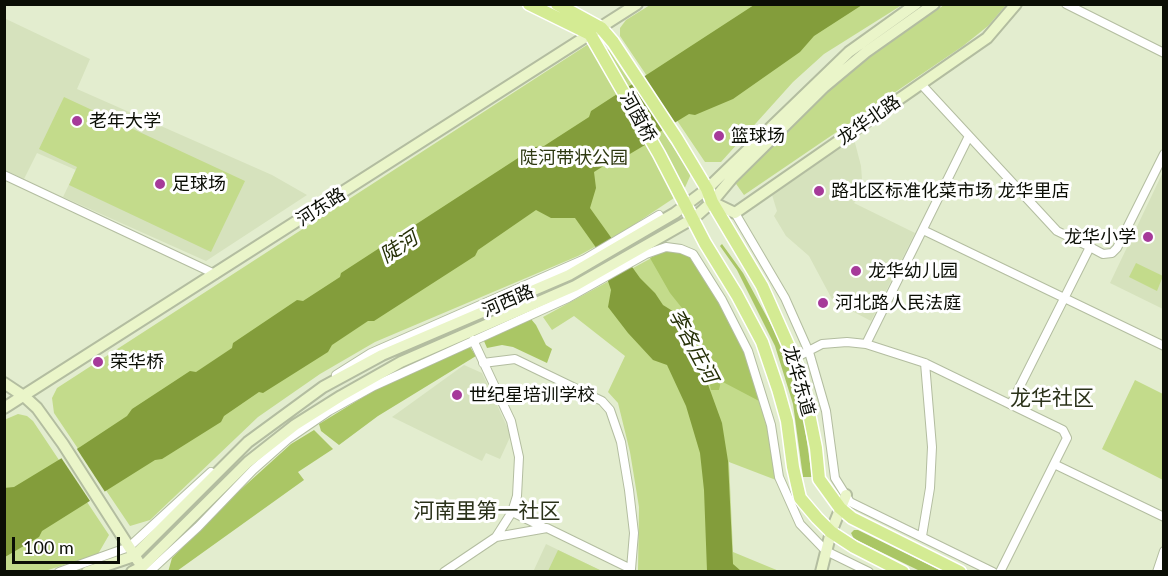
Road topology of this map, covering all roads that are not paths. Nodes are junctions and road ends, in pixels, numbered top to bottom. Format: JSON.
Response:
{"nodes":[{"id":1,"x":529,"y":4,"type":"edge"},
{"id":2,"x":556,"y":4,"type":"edge"},
{"id":3,"x":637,"y":4,"type":"edge"},
{"id":4,"x":916,"y":4,"type":"edge"},
{"id":5,"x":934,"y":4,"type":"edge"},
{"id":6,"x":1016,"y":4,"type":"edge"},
{"id":7,"x":1065,"y":4,"type":"edge"},
{"id":8,"x":596,"y":31,"type":"junction"},
{"id":9,"x":1164,"y":53,"type":"edge"},
{"id":10,"x":921,"y":84,"type":"junction"},
{"id":11,"x":969,"y":136,"type":"junction"},
{"id":12,"x":677,"y":139,"type":"joint"},
{"id":13,"x":659,"y":154,"type":"joint"},
{"id":14,"x":1164,"y":154,"type":"edge"},
{"id":15,"x":4,"y":175,"type":"edge"},
{"id":16,"x":707,"y":189,"type":"junction"},
{"id":17,"x":712,"y":202,"type":"junction"},
{"id":18,"x":686,"y":205,"type":"junction"},
{"id":19,"x":735,"y":213,"type":"junction"},
{"id":20,"x":659,"y":215,"type":"dead end"},
{"id":21,"x":694,"y":218,"type":"junction"},
{"id":22,"x":923,"y":230,"type":"junction"},
{"id":23,"x":627,"y":238,"type":"junction"},
{"id":24,"x":1090,"y":248,"type":"junction"},
{"id":25,"x":641,"y":252,"type":"junction"},
{"id":26,"x":215,"y":274,"type":"junction"},
{"id":27,"x":596,"y":279,"type":"junction"},
{"id":28,"x":1065,"y":298,"type":"junction"},
{"id":29,"x":473,"y":340,"type":"junction"},
{"id":30,"x":866,"y":344,"type":"junction"},
{"id":31,"x":1164,"y":346,"type":"edge"},
{"id":32,"x":809,"y":352,"type":"junction"},
{"id":33,"x":795,"y":358,"type":"junction"},
{"id":34,"x":483,"y":363,"type":"junction"},
{"id":35,"x":925,"y":363,"type":"junction"},
{"id":36,"x":4,"y":384,"type":"edge"},
{"id":37,"x":26,"y":397,"type":"junction"},
{"id":38,"x":1011,"y":404,"type":"junction"},
{"id":39,"x":4,"y":408,"type":"edge"},
{"id":40,"x":1054,"y":464,"type":"junction"},
{"id":41,"x":846,"y":495,"type":"junction"},
{"id":42,"x":840,"y":508,"type":"junction"},
{"id":43,"x":512,"y":512,"type":"junction"},
{"id":44,"x":1164,"y":517,"type":"edge"},
{"id":45,"x":547,"y":528,"type":"junction"},
{"id":46,"x":831,"y":532,"type":"junction"},
{"id":47,"x":922,"y":536,"type":"junction"},
{"id":48,"x":496,"y":537,"type":"junction"},
{"id":49,"x":1164,"y":550,"type":"edge"},
{"id":50,"x":132,"y":551,"type":"junction"},
{"id":51,"x":826,"y":551,"type":"junction"},
{"id":52,"x":143,"y":570,"type":"edge"},
{"id":53,"x":59,"y":572,"type":"edge"},
{"id":54,"x":87,"y":572,"type":"edge"},
{"id":55,"x":444,"y":572,"type":"edge"},
{"id":56,"x":821,"y":572,"type":"edge"},
{"id":57,"x":869,"y":572,"type":"edge"},
{"id":58,"x":903,"y":572,"type":"edge"},
{"id":59,"x":960,"y":572,"type":"edge"},
{"id":60,"x":993,"y":572,"type":"edge"},
{"id":61,"x":1000,"y":572,"type":"edge"},
{"id":62,"x":1157,"y":572,"type":"edge"}],
"edges":[{"from":1,"to":8,"type":"main road"},
{"from":2,"to":8,"type":"main road"},
{"from":3,"to":8,"type":"main road","name":"河东路"},
{"from":4,"to":16,"type":"main road","name":"河西路"},
{"from":5,"to":17,"type":"main road","name":"河西路"},
{"from":6,"to":10,"type":"main road","name":"龙华北路"},
{"from":7,"to":9,"type":"street"},
{"from":8,"to":12,"type":"main road","name":"河茵桥"},
{"from":8,"to":13,"type":"main road","name":"河茵桥"},
{"from":8,"to":26,"type":"main road","name":"河东路"},
{"from":10,"to":11,"type":"street"},
{"from":10,"to":19,"type":"main road","name":"龙华北路"},
{"from":11,"to":22,"type":"street"},
{"from":11,"to":24,"type":"street"},
{"from":12,"to":16,"type":"main road","name":"龙华东道"},
{"from":13,"to":18,"type":"main road","name":"龙华东道"},
{"from":14,"to":24,"type":"street"},
{"from":15,"to":26,"type":"street"},
{"from":16,"to":17,"type":"main road","name":"龙华东道"},
{"from":16,"to":18,"type":"main road","name":"河西路"},
{"from":17,"to":19,"type":"main road"},
{"from":17,"to":21,"type":"main road","name":"河西路"},
{"from":17,"to":33,"type":"main road","name":"龙华东道"},
{"from":18,"to":21,"type":"main road","name":"龙华东道"},
{"from":18,"to":23,"type":"main road","name":"河西路"},
{"from":19,"to":32,"type":"street"},
{"from":20,"to":23,"type":"street"},
{"from":21,"to":25,"type":"main road","name":"河西路"},
{"from":21,"to":46,"type":"main road","name":"龙华东道"},
{"from":22,"to":28,"type":"street"},
{"from":22,"to":30,"type":"street"},
{"from":23,"to":50,"type":"main road","name":"河西路"},
{"from":24,"to":28,"type":"street"},
{"from":25,"to":27,"type":"main road","name":"河西路"},
{"from":25,"to":51,"type":"street"},
{"from":26,"to":37,"type":"main road","name":"河东路"},
{"from":27,"to":29,"type":"street"},
{"from":27,"to":52,"type":"main road","name":"河西路"},
{"from":28,"to":31,"type":"street"},
{"from":28,"to":38,"type":"street"},
{"from":29,"to":34,"type":"street"},
{"from":29,"to":52,"type":"street"},
{"from":30,"to":32,"type":"street"},
{"from":30,"to":35,"type":"street"},
{"from":32,"to":33,"type":"street"},
{"from":32,"to":41,"type":"street"},
{"from":33,"to":42,"type":"main road","name":"龙华东道"},
{"from":34,"to":43,"type":"street"},
{"from":34,"to":45,"type":"street"},
{"from":35,"to":38,"type":"street"},
{"from":35,"to":47,"type":"street"},
{"from":36,"to":37,"type":"main road"},
{"from":37,"to":39,"type":"main road","name":"河东路"},
{"from":37,"to":50,"type":"main road"},
{"from":38,"to":40,"type":"street"},
{"from":40,"to":44,"type":"street"},
{"from":40,"to":61,"type":"street"},
{"from":41,"to":42,"type":"main road"},
{"from":41,"to":47,"type":"street"},
{"from":42,"to":46,"type":"main road"},
{"from":42,"to":59,"type":"main road","name":"龙华东道"},
{"from":43,"to":45,"type":"street"},
{"from":43,"to":48,"type":"street"},
{"from":45,"to":48,"type":"street"},
{"from":46,"to":51,"type":"main road"},
{"from":46,"to":58,"type":"main road","name":"龙华东道"},
{"from":47,"to":60,"type":"street"},
{"from":48,"to":55,"type":"street"},
{"from":49,"to":62,"type":"street"},
{"from":50,"to":52,"type":"main road"},
{"from":50,"to":53,"type":"street"},
{"from":50,"to":54,"type":"main road","name":"河西路"},
{"from":51,"to":56,"type":"main road"},
{"from":51,"to":57,"type":"street"}]}
